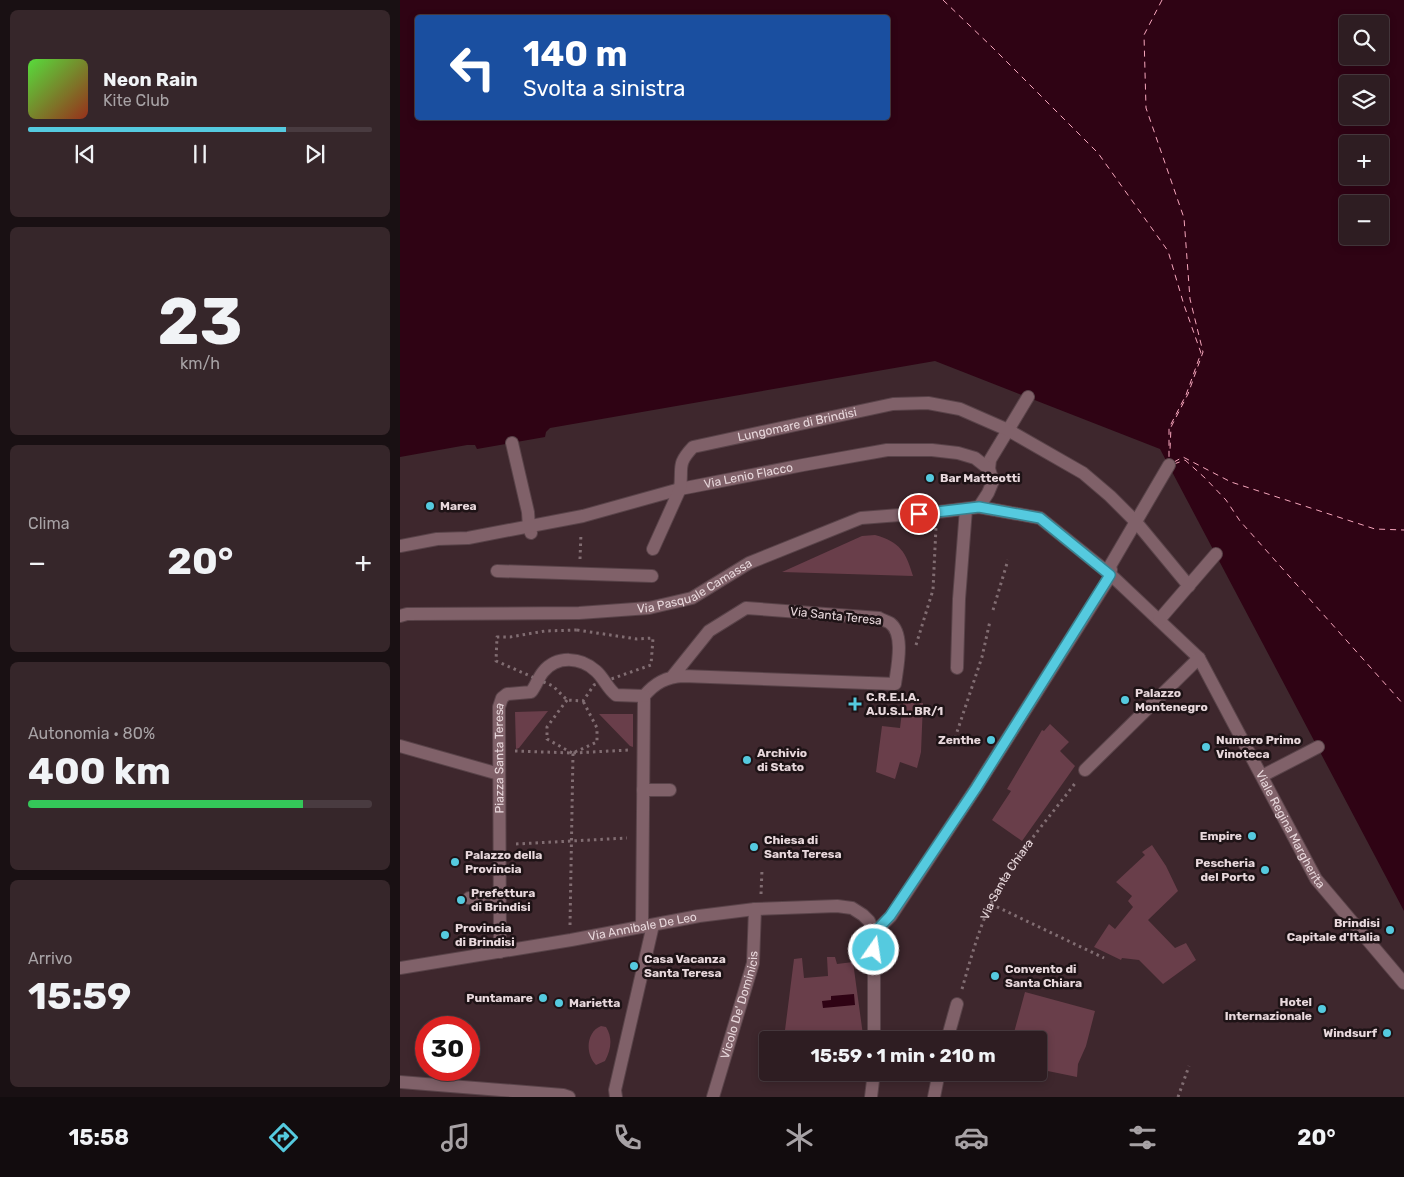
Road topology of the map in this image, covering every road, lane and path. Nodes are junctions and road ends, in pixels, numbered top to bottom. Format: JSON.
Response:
{"nodes":[{"id":1,"x":1028,"y":397,"type":"dead end"},
{"id":2,"x":1008,"y":430,"type":"junction"},
{"id":3,"x":512,"y":443,"type":"dead end"},
{"id":4,"x":1169,"y":465,"type":"dead end"},
{"id":5,"x":989,"y":469,"type":"junction"},
{"id":6,"x":680,"y":489,"type":"junction"},
{"id":7,"x":979,"y":507,"type":"junction"},
{"id":8,"x":966,"y":509,"type":"junction"},
{"id":9,"x":938,"y":512,"type":"junction"},
{"id":10,"x":1136,"y":522,"type":"junction"},
{"id":11,"x":530,"y":530,"type":"junction"},
{"id":12,"x":400,"y":546,"type":"edge"},
{"id":13,"x":653,"y":549,"type":"dead end"},
{"id":14,"x":1216,"y":554,"type":"dead end"},
{"id":15,"x":1008,"y":560,"type":"dead end"},
{"id":16,"x":497,"y":571,"type":"dead end"},
{"id":17,"x":1110,"y":572,"type":"junction"},
{"id":18,"x":652,"y":576,"type":"dead end"},
{"id":19,"x":1189,"y":586,"type":"junction"},
{"id":20,"x":993,"y":610,"type":"dead end"},
{"id":21,"x":400,"y":616,"type":"edge"},
{"id":22,"x":1159,"y":620,"type":"junction"},
{"id":23,"x":990,"y":621,"type":"dead end"},
{"id":24,"x":898,"y":654,"type":"junction"},
{"id":25,"x":1199,"y":658,"type":"junction"},
{"id":26,"x":957,"y":668,"type":"dead end"},
{"id":27,"x":672,"y":677,"type":"junction"},
{"id":28,"x":538,"y":679,"type":"junction"},
{"id":29,"x":604,"y":681,"type":"junction"},
{"id":30,"x":554,"y":686,"type":"dead end"},
{"id":31,"x":644,"y":696,"type":"junction"},
{"id":32,"x":567,"y":700,"type":"junction"},
{"id":33,"x":955,"y":738,"type":"dead end"},
{"id":34,"x":400,"y":746,"type":"edge"},
{"id":35,"x":1318,"y":747,"type":"dead end"},
{"id":36,"x":499,"y":750,"type":"junction"},
{"id":37,"x":634,"y":750,"type":"dead end"},
{"id":38,"x":573,"y":753,"type":"junction"},
{"id":39,"x":499,"y":774,"type":"junction"},
{"id":40,"x":1082,"y":774,"type":"joint"},
{"id":41,"x":1262,"y":776,"type":"junction"},
{"id":42,"x":643,"y":790,"type":"junction"},
{"id":43,"x":670,"y":790,"type":"dead end"},
{"id":44,"x":643,"y":837,"type":"junction"},
{"id":45,"x":572,"y":841,"type":"junction"},
{"id":46,"x":499,"y":846,"type":"junction"},
{"id":47,"x":762,"y":870,"type":"dead end"},
{"id":48,"x":761,"y":889,"type":"dead end"},
{"id":49,"x":499,"y":897,"type":"junction"},
{"id":50,"x":470,"y":898,"type":"dead end"},
{"id":51,"x":990,"y":904,"type":"junction"},
{"id":52,"x":755,"y":909,"type":"junction"},
{"id":53,"x":648,"y":926,"type":"junction"},
{"id":54,"x":874,"y":933,"type":"junction"},
{"id":55,"x":571,"y":940,"type":"junction"},
{"id":56,"x":500,"y":952,"type":"junction"},
{"id":57,"x":1104,"y":958,"type":"dead end"},
{"id":58,"x":400,"y":968,"type":"edge"},
{"id":59,"x":1404,"y":983,"type":"edge"},
{"id":60,"x":958,"y":1000,"type":"joint"},
{"id":61,"x":874,"y":1031,"type":"edge"},
{"id":62,"x":949,"y":1031,"type":"edge"},
{"id":63,"x":1189,"y":1066,"type":"dead end"},
{"id":64,"x":873,"y":1081,"type":"edge"},
{"id":65,"x":937,"y":1081,"type":"edge"},
{"id":66,"x":400,"y":1082,"type":"edge"},
{"id":67,"x":616,"y":1091,"type":"edge"},
{"id":68,"x":569,"y":1097,"type":"edge"},
{"id":69,"x":713,"y":1097,"type":"edge"},
{"id":70,"x":871,"y":1097,"type":"edge"},
{"id":71,"x":934,"y":1097,"type":"edge"},
{"id":72,"x":1178,"y":1097,"type":"edge"}],
"edges":[{"from":1,"to":2,"type":"street"},
{"from":2,"to":5,"type":"street"},
{"from":2,"to":6,"type":"street","name":"Lungomare di Brindisi"},
{"from":2,"to":10,"type":"street","name":"Lungomare di Brindisi"},
{"from":3,"to":11,"type":"street"},
{"from":4,"to":10,"type":"street"},
{"from":5,"to":6,"type":"street","name":"Via Lenio Flacco"},
{"from":5,"to":7,"type":"street"},
{"from":6,"to":11,"type":"street","name":"Via Lenio Flacco"},
{"from":6,"to":13,"type":"street","name":"Lungomare di Brindisi"},
{"from":7,"to":8,"type":"street","name":"Via Pasquale Camassa"},
{"from":7,"to":17,"type":"street","name":"Via Pasquale Camassa"},
{"from":8,"to":9,"type":"street","name":"Via Pasquale Camassa"},
{"from":8,"to":26,"type":"street"},
{"from":9,"to":21,"type":"street","name":"Via Pasquale Camassa"},
{"from":9,"to":24,"type":"path"},
{"from":10,"to":17,"type":"street"},
{"from":10,"to":19,"type":"street","name":"Lungomare di Brindisi"},
{"from":11,"to":12,"type":"street","name":"Via Lenio Flacco"},
{"from":14,"to":19,"type":"street"},
{"from":15,"to":20,"type":"path"},
{"from":16,"to":18,"type":"street"},
{"from":17,"to":22,"type":"street","name":"Viale Regina Margherita"},
{"from":17,"to":54,"type":"street"},
{"from":19,"to":22,"type":"street"},
{"from":22,"to":25,"type":"street","name":"Viale Regina Margherita"},
{"from":23,"to":33,"type":"path"},
{"from":24,"to":27,"type":"street","name":"Via Santa Teresa"},
{"from":24,"to":27,"type":"street","name":"Via Santa Teresa"},
{"from":25,"to":40,"type":"street"},
{"from":25,"to":41,"type":"street","name":"Viale Regina Margherita"},
{"from":27,"to":31,"type":"street","name":"Via Santa Teresa"},
{"from":28,"to":29,"type":"street","name":"Piazza Santa Teresa"},
{"from":28,"to":29,"type":"path"},
{"from":28,"to":36,"type":"street","name":"Piazza Santa Teresa"},
{"from":29,"to":31,"type":"street","name":"Piazza Santa Teresa"},
{"from":30,"to":32,"type":"path"},
{"from":31,"to":42,"type":"street"},
{"from":32,"to":38,"type":"path"},
{"from":32,"to":38,"type":"path"},
{"from":34,"to":39,"type":"street"},
{"from":35,"to":41,"type":"street"},
{"from":36,"to":38,"type":"path"},
{"from":36,"to":39,"type":"street","name":"Piazza Santa Teresa"},
{"from":37,"to":38,"type":"path"},
{"from":38,"to":45,"type":"path"},
{"from":39,"to":46,"type":"street","name":"Piazza Santa Teresa"},
{"from":40,"to":51,"type":"path","name":"Via Santa Chiara"},
{"from":41,"to":59,"type":"street","name":"Viale Regina Margherita"},
{"from":42,"to":43,"type":"street"},
{"from":42,"to":44,"type":"street"},
{"from":44,"to":45,"type":"path"},
{"from":44,"to":53,"type":"street"},
{"from":45,"to":46,"type":"path"},
{"from":45,"to":55,"type":"path"},
{"from":46,"to":49,"type":"street","name":"Piazza Santa Teresa"},
{"from":47,"to":48,"type":"path"},
{"from":49,"to":50,"type":"street"},
{"from":49,"to":56,"type":"street","name":"Piazza Santa Teresa"},
{"from":51,"to":57,"type":"path"},
{"from":51,"to":60,"type":"path","name":"Via Santa Chiara"},
{"from":52,"to":53,"type":"street","name":"Via Annibale De Leo"},
{"from":52,"to":54,"type":"street","name":"Via Annibale De Leo"},
{"from":52,"to":69,"type":"street","name":"Vicolo De' Dominicis"},
{"from":53,"to":55,"type":"street","name":"Via Annibale De Leo"},
{"from":53,"to":67,"type":"street"},
{"from":54,"to":61,"type":"street"},
{"from":55,"to":56,"type":"street","name":"Via Annibale De Leo"},
{"from":56,"to":58,"type":"street","name":"Via Annibale De Leo"},
{"from":60,"to":62,"type":"street"},
{"from":63,"to":72,"type":"path"},
{"from":64,"to":70,"type":"street"},
{"from":65,"to":71,"type":"street"},
{"from":66,"to":68,"type":"street"}]}
